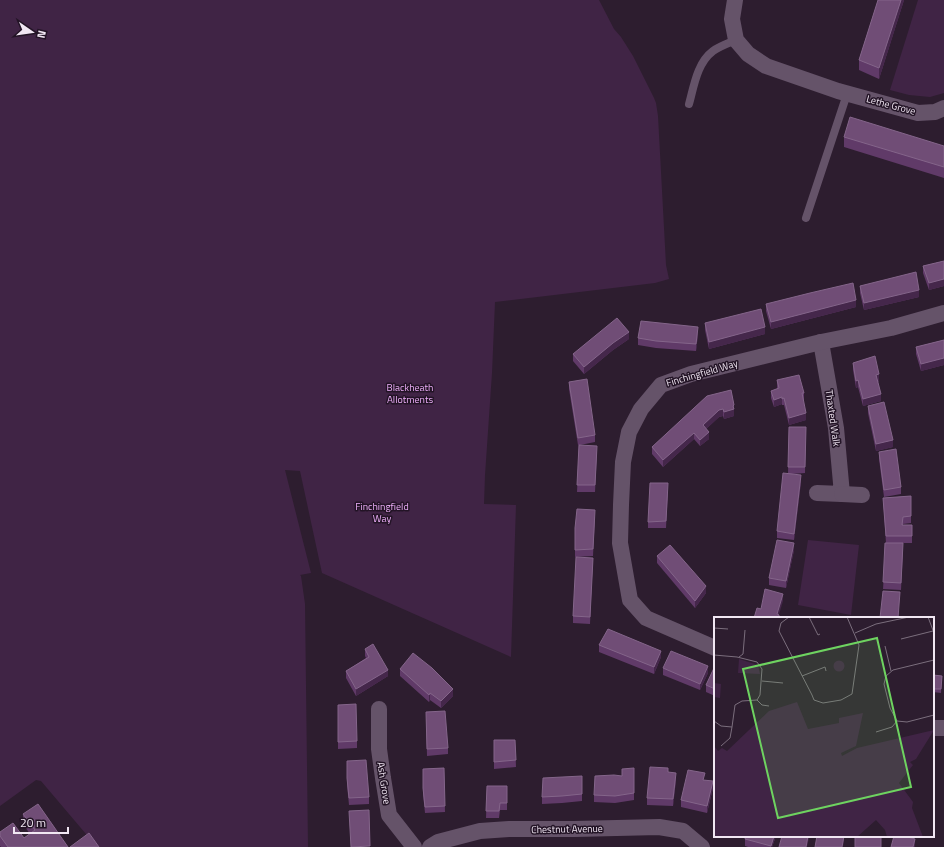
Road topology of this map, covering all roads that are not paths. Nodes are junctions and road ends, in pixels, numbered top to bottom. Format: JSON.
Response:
{"nodes":[{"id":1,"x":735,"y":0,"type":"edge"},
{"id":2,"x":736,"y":40,"type":"junction"},
{"id":3,"x":842,"y":92,"type":"junction"},
{"id":4,"x":689,"y":104,"type":"dead end"},
{"id":5,"x":944,"y":108,"type":"edge"},
{"id":6,"x":806,"y":218,"type":"dead end"},
{"id":7,"x":944,"y":313,"type":"edge"},
{"id":8,"x":821,"y":342,"type":"junction"},
{"id":9,"x":817,"y":493,"type":"dead end"},
{"id":10,"x":842,"y":494,"type":"junction"},
{"id":11,"x":862,"y":496,"type":"dead end"},
{"id":12,"x":714,"y":648,"type":"edge"},
{"id":13,"x":379,"y":709,"type":"dead end"},
{"id":14,"x":414,"y":847,"type":"edge"},
{"id":15,"x":430,"y":847,"type":"edge"},
{"id":16,"x":702,"y":847,"type":"edge"}],
"edges":[{"from":1,"to":2,"type":"street"},
{"from":2,"to":3,"type":"street","name":"Lethe Grove"},
{"from":2,"to":4,"type":"lane"},
{"from":3,"to":5,"type":"street","name":"Lethe Grove"},
{"from":3,"to":6,"type":"lane"},
{"from":7,"to":8,"type":"street","name":"Finchingfield Way"},
{"from":8,"to":10,"type":"street","name":"Thaxted Walk"},
{"from":8,"to":12,"type":"street","name":"Finchingfield Way"},
{"from":9,"to":10,"type":"street"},
{"from":10,"to":11,"type":"street"},
{"from":13,"to":14,"type":"street","name":"Ash Grove"},
{"from":15,"to":16,"type":"street","name":"Chestnut Avenue"}]}
